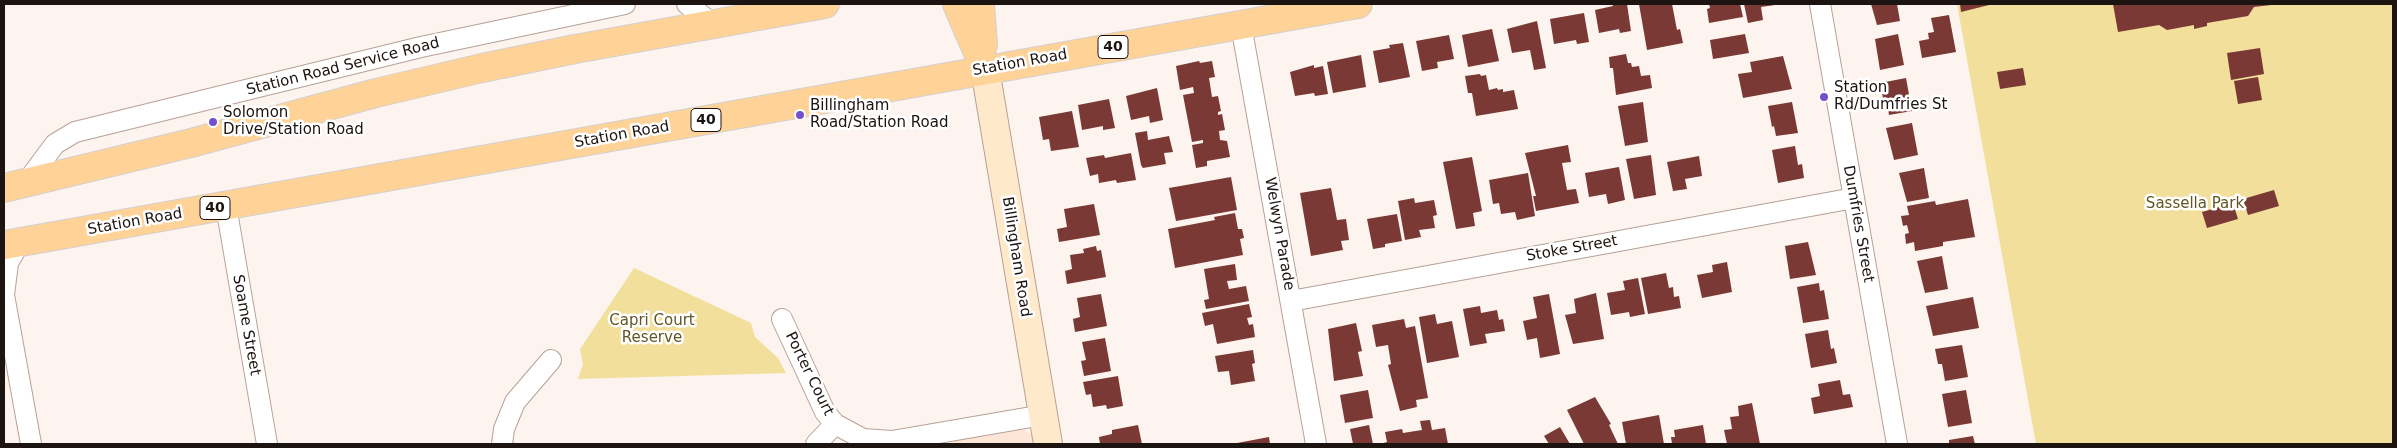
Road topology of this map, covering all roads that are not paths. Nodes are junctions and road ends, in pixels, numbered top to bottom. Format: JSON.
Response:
{"nodes":[{"id":1,"x":624,"y":4,"type":"edge"},
{"id":2,"x":688,"y":4,"type":"edge"},
{"id":3,"x":825,"y":4,"type":"edge"},
{"id":4,"x":957,"y":4,"type":"edge"},
{"id":5,"x":980,"y":4,"type":"edge"},
{"id":6,"x":1358,"y":4,"type":"edge"},
{"id":7,"x":1820,"y":4,"type":"edge"},
{"id":8,"x":713,"y":24,"type":"junction"},
{"id":9,"x":1241,"y":25,"type":"junction"},
{"id":10,"x":985,"y":69,"type":"junction"},
{"id":11,"x":9,"y":187,"type":"edge"},
{"id":12,"x":1854,"y":198,"type":"junction"},
{"id":13,"x":226,"y":206,"type":"junction"},
{"id":14,"x":12,"y":244,"type":"edge"},
{"id":15,"x":4,"y":295,"type":"edge"},
{"id":16,"x":1291,"y":301,"type":"junction"},
{"id":17,"x":782,"y":319,"type":"dead end"},
{"id":18,"x":551,"y":360,"type":"dead end"},
{"id":19,"x":1042,"y":415,"type":"junction"},
{"id":20,"x":835,"y":424,"type":"junction"},
{"id":21,"x":31,"y":444,"type":"edge"},
{"id":22,"x":267,"y":444,"type":"edge"},
{"id":23,"x":502,"y":444,"type":"edge"},
{"id":24,"x":816,"y":444,"type":"edge"},
{"id":25,"x":1048,"y":444,"type":"edge"},
{"id":26,"x":1316,"y":444,"type":"edge"},
{"id":27,"x":1897,"y":444,"type":"edge"}],
"edges":[{"from":1,"to":11,"type":"street","name":"Station Road Service Road"},
{"from":2,"to":8,"type":"street"},
{"from":3,"to":8,"type":"main road"},
{"from":4,"to":10,"type":"main road"},
{"from":5,"to":10,"type":"main road"},
{"from":6,"to":9,"type":"main road","name":"Station Road","number":"40"},
{"from":7,"to":12,"type":"street","name":"Dumfries Street"},
{"from":8,"to":11,"type":"main road"},
{"from":9,"to":10,"type":"main road","name":"Station Road","number":"40"},
{"from":9,"to":16,"type":"street","name":"Welwyn Parade"},
{"from":10,"to":13,"type":"main road","name":"Station Road","number":"40"},
{"from":10,"to":19,"type":"street","name":"Billingham Road"},
{"from":12,"to":16,"type":"street","name":"Stoke Street"},
{"from":12,"to":27,"type":"street","name":"Dumfries Street"},
{"from":13,"to":14,"type":"main road","name":"Station Road","number":"40"},
{"from":13,"to":22,"type":"street","name":"Soame Street"},
{"from":14,"to":15,"type":"street"},
{"from":15,"to":21,"type":"street"},
{"from":16,"to":26,"type":"street","name":"Welwyn Parade"},
{"from":17,"to":20,"type":"street","name":"Porter Court"},
{"from":18,"to":23,"type":"street"},
{"from":19,"to":20,"type":"street","name":"Porter Court"},
{"from":19,"to":25,"type":"street","name":"Billingham Road"},
{"from":20,"to":24,"type":"street"}]}
